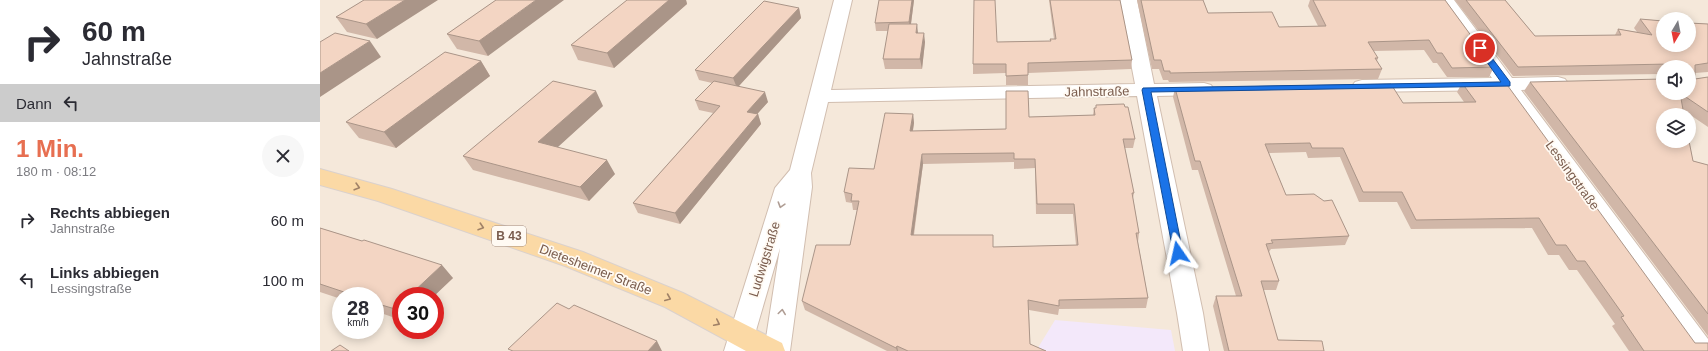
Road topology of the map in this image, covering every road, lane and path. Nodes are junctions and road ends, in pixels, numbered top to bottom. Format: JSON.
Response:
{"nodes":[{"id":1,"x":843,"y":0,"type":"edge"},
{"id":2,"x":1128,"y":0,"type":"edge"},
{"id":3,"x":1445,"y":0,"type":"edge"},
{"id":4,"x":1577,"y":83,"type":"edge"},
{"id":5,"x":1507,"y":84,"type":"junction"},
{"id":6,"x":1342,"y":87,"type":"edge"},
{"id":7,"x":1225,"y":89,"type":"edge"},
{"id":8,"x":1146,"y":90,"type":"junction"},
{"id":9,"x":819,"y":96,"type":"junction"},
{"id":10,"x":800,"y":172,"type":"junction"},
{"id":11,"x":320,"y":177,"type":"edge"},
{"id":12,"x":739,"y":343,"type":"edge"},
{"id":13,"x":772,"y":351,"type":"edge"},
{"id":14,"x":777,"y":351,"type":"edge"},
{"id":15,"x":1196,"y":351,"type":"edge"},
{"id":16,"x":1701,"y":351,"type":"edge"}],
"edges":[{"from":1,"to":9,"type":"street","name":"Ludwigstraße"},
{"from":2,"to":8,"type":"street"},
{"from":3,"to":5,"type":"street","name":"Lessingstraße"},
{"from":4,"to":5,"type":"street"},
{"from":5,"to":6,"type":"street"},
{"from":5,"to":16,"type":"street","name":"Lessingstraße"},
{"from":7,"to":8,"type":"street","name":"Jahnstraße"},
{"from":8,"to":9,"type":"street","name":"Jahnstraße"},
{"from":8,"to":15,"type":"street"},
{"from":9,"to":10,"type":"street","name":"Ludwigstraße"},
{"from":10,"to":12,"type":"street","name":"Ludwigstraße","one_way":true},
{"from":14,"to":10,"type":"street","name":"Ludwigstraße","one_way":true},
{"from":11,"to":12,"type":"main road","name":"Dietesheimer Straße","number":"B 43","one_way":true},
{"from":12,"to":13,"type":"main road","name":"Dietesheimer Straße","number":"B 43"}]}
